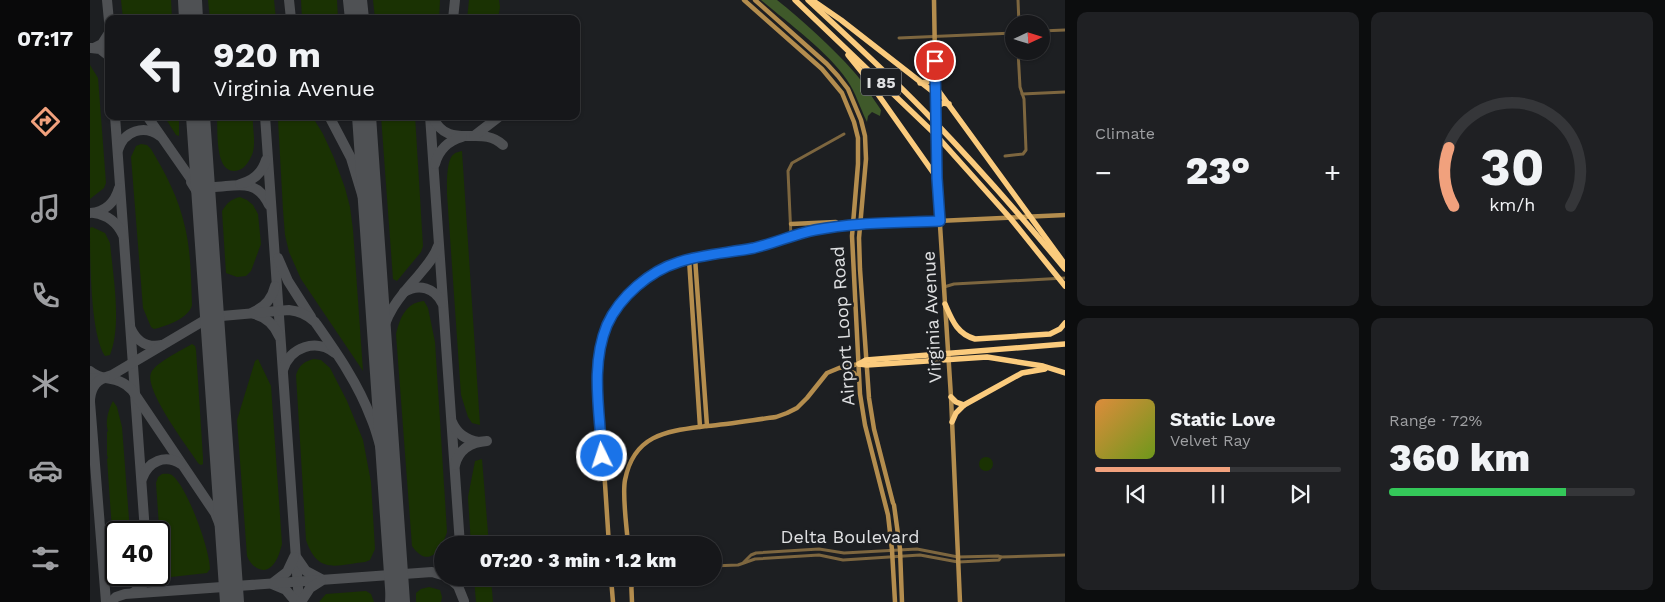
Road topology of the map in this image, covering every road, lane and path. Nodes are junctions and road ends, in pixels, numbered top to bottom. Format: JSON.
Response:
{"nodes":[{"id":1,"x":744,"y":0,"type":"edge"},
{"id":2,"x":756,"y":0,"type":"edge"},
{"id":3,"x":794,"y":0,"type":"edge"},
{"id":4,"x":808,"y":0,"type":"edge"},
{"id":5,"x":812,"y":0,"type":"edge"},
{"id":6,"x":934,"y":0,"type":"edge"},
{"id":7,"x":1018,"y":0,"type":"edge"},
{"id":8,"x":1019,"y":15,"type":"edge"},
{"id":9,"x":1065,"y":30,"type":"edge"},
{"id":10,"x":1050,"y":31,"type":"edge"},
{"id":11,"x":1005,"y":33,"type":"edge"},
{"id":12,"x":934,"y":36,"type":"junction"},
{"id":13,"x":899,"y":38,"type":"dead end"},
{"id":14,"x":1018,"y":60,"type":"edge"},
{"id":15,"x":935,"y":76,"type":"junction"},
{"id":16,"x":920,"y":83,"type":"junction"},
{"id":17,"x":935,"y":86,"type":"junction"},
{"id":18,"x":1065,"y":92,"type":"edge"},
{"id":19,"x":936,"y":94,"type":"junction"},
{"id":20,"x":1022,"y":94,"type":"junction"},
{"id":21,"x":949,"y":104,"type":"junction"},
{"id":22,"x":936,"y":107,"type":"junction"},
{"id":23,"x":844,"y":134,"type":"dead end"},
{"id":24,"x":1005,"y":156,"type":"dead end"},
{"id":25,"x":937,"y":178,"type":"junction"},
{"id":26,"x":1065,"y":215,"type":"edge"},
{"id":27,"x":940,"y":221,"type":"junction"},
{"id":28,"x":791,"y":224,"type":"junction"},
{"id":29,"x":860,"y":224,"type":"junction"},
{"id":30,"x":852,"y":225,"type":"junction"},
{"id":31,"x":841,"y":226,"type":"junction"},
{"id":32,"x":792,"y":237,"type":"junction"},
{"id":33,"x":695,"y":258,"type":"junction"},
{"id":34,"x":689,"y":260,"type":"junction"},
{"id":35,"x":1065,"y":265,"type":"edge"},
{"id":36,"x":1065,"y":269,"type":"edge"},
{"id":37,"x":1065,"y":278,"type":"edge"},
{"id":38,"x":1065,"y":286,"type":"edge"},
{"id":39,"x":944,"y":287,"type":"junction"},
{"id":40,"x":694,"y":299,"type":"junction"},
{"id":41,"x":945,"y":304,"type":"junction"},
{"id":42,"x":1065,"y":323,"type":"edge"},
{"id":43,"x":694,"y":330,"type":"junction"},
{"id":44,"x":700,"y":330,"type":"junction"},
{"id":45,"x":1065,"y":344,"type":"edge"},
{"id":46,"x":866,"y":363,"type":"junction"},
{"id":47,"x":859,"y":364,"type":"junction"},
{"id":48,"x":839,"y":368,"type":"junction"},
{"id":49,"x":1050,"y":369,"type":"junction"},
{"id":50,"x":696,"y":370,"type":"junction"},
{"id":51,"x":702,"y":370,"type":"junction"},
{"id":52,"x":1065,"y":373,"type":"edge"},
{"id":53,"x":860,"y":383,"type":"junction"},
{"id":54,"x":951,"y":397,"type":"junction"},
{"id":55,"x":964,"y":405,"type":"junction"},
{"id":56,"x":952,"y":422,"type":"junction"},
{"id":57,"x":706,"y":426,"type":"junction"},
{"id":58,"x":700,"y":427,"type":"junction"},
{"id":59,"x":608,"y":536,"type":"edge"},
{"id":60,"x":628,"y":536,"type":"edge"},
{"id":61,"x":900,"y":549,"type":"junction"},
{"id":62,"x":892,"y":550,"type":"junction"},
{"id":63,"x":1065,"y":555,"type":"edge"},
{"id":64,"x":893,"y":556,"type":"junction"},
{"id":65,"x":900,"y":556,"type":"junction"},
{"id":66,"x":958,"y":560,"type":"junction"},
{"id":67,"x":744,"y":562,"type":"junction"},
{"id":68,"x":722,"y":566,"type":"edge"},
{"id":69,"x":612,"y":586,"type":"edge"},
{"id":70,"x":633,"y":586,"type":"edge"},
{"id":71,"x":631,"y":589,"type":"joint"},
{"id":72,"x":613,"y":602,"type":"edge"},
{"id":73,"x":632,"y":602,"type":"edge"},
{"id":74,"x":895,"y":602,"type":"edge"},
{"id":75,"x":902,"y":602,"type":"edge"},
{"id":76,"x":960,"y":602,"type":"edge"}],
"edges":[{"from":1,"to":30,"type":"main road","name":"Airport Loop Road"},
{"from":2,"to":29,"type":"main road","name":"Airport Loop Road"},
{"from":3,"to":25,"type":"highway"},
{"from":3,"to":38,"type":"highway","number":"I 85"},
{"from":4,"to":36,"type":"highway","number":"I 85"},
{"from":5,"to":16,"type":"highway"},
{"from":6,"to":12,"type":"main road","name":"Virginia Avenue"},
{"from":7,"to":8,"type":"street"},
{"from":9,"to":10,"type":"street"},
{"from":11,"to":12,"type":"street"},
{"from":12,"to":13,"type":"street"},
{"from":12,"to":15,"type":"main road","name":"Virginia Avenue"},
{"from":14,"to":20,"type":"street"},
{"from":15,"to":16,"type":"highway"},
{"from":15,"to":17,"type":"main road","name":"Virginia Avenue"},
{"from":16,"to":19,"type":"highway"},
{"from":17,"to":19,"type":"main road","name":"Virginia Avenue"},
{"from":17,"to":21,"type":"highway"},
{"from":18,"to":20,"type":"street"},
{"from":19,"to":22,"type":"main road","name":"Virginia Avenue"},
{"from":20,"to":24,"type":"street"},
{"from":21,"to":22,"type":"highway"},
{"from":21,"to":35,"type":"highway"},
{"from":22,"to":25,"type":"main road","name":"Virginia Avenue"},
{"from":23,"to":28,"type":"street"},
{"from":25,"to":27,"type":"main road","name":"Virginia Avenue"},
{"from":26,"to":27,"type":"main road"},
{"from":27,"to":29,"type":"main road"},
{"from":27,"to":39,"type":"main road","name":"Virginia Avenue"},
{"from":28,"to":31,"type":"main road"},
{"from":28,"to":32,"type":"street"},
{"from":29,"to":30,"type":"main road"},
{"from":29,"to":46,"type":"main road","name":"Airport Loop Road"},
{"from":30,"to":31,"type":"main road"},
{"from":30,"to":47,"type":"main road","name":"Airport Loop Road"},
{"from":31,"to":32,"type":"main road"},
{"from":32,"to":33,"type":"main road"},
{"from":33,"to":34,"type":"main road"},
{"from":33,"to":40,"type":"main road"},
{"from":34,"to":40,"type":"main road"},
{"from":34,"to":59,"type":"main road"},
{"from":37,"to":39,"type":"street"},
{"from":39,"to":41,"type":"main road","name":"Virginia Avenue"},
{"from":40,"to":43,"type":"main road"},
{"from":40,"to":44,"type":"main road"},
{"from":41,"to":42,"type":"highway"},
{"from":41,"to":54,"type":"main road","name":"Virginia Avenue"},
{"from":43,"to":44,"type":"main road"},
{"from":43,"to":50,"type":"main road"},
{"from":44,"to":51,"type":"main road"},
{"from":45,"to":46,"type":"highway"},
{"from":46,"to":47,"type":"highway"},
{"from":46,"to":49,"type":"highway"},
{"from":46,"to":61,"type":"main road","name":"Airport Loop Road"},
{"from":47,"to":48,"type":"main road"},
{"from":47,"to":53,"type":"main road","name":"Airport Loop Road"},
{"from":48,"to":53,"type":"main road"},
{"from":48,"to":57,"type":"main road"},
{"from":49,"to":52,"type":"highway"},
{"from":49,"to":55,"type":"highway"},
{"from":50,"to":51,"type":"main road"},
{"from":50,"to":58,"type":"main road"},
{"from":51,"to":57,"type":"main road"},
{"from":53,"to":62,"type":"main road","name":"Airport Loop Road"},
{"from":54,"to":55,"type":"highway"},
{"from":54,"to":56,"type":"main road","name":"Virginia Avenue"},
{"from":55,"to":56,"type":"highway"},
{"from":56,"to":66,"type":"main road","name":"Virginia Avenue"},
{"from":57,"to":58,"type":"main road"},
{"from":58,"to":60,"type":"main road"},
{"from":61,"to":62,"type":"street","name":"Delta Boulevard"},
{"from":61,"to":65,"type":"main road","name":"Airport Loop Road"},
{"from":61,"to":66,"type":"street","name":"Delta Boulevard"},
{"from":62,"to":64,"type":"main road","name":"Airport Loop Road"},
{"from":62,"to":67,"type":"street","name":"Delta Boulevard"},
{"from":63,"to":66,"type":"street"},
{"from":64,"to":65,"type":"street","name":"Delta Boulevard"},
{"from":64,"to":67,"type":"street","name":"Delta Boulevard"},
{"from":64,"to":74,"type":"main road","name":"Airport Loop Road"},
{"from":65,"to":66,"type":"street","name":"Delta Boulevard"},
{"from":65,"to":75,"type":"main road","name":"Airport Loop Road"},
{"from":66,"to":76,"type":"main road","name":"Virginia Avenue"},
{"from":67,"to":68,"type":"street","name":"Delta Boulevard"},
{"from":69,"to":72,"type":"main road"},
{"from":70,"to":71,"type":"street"},
{"from":71,"to":73,"type":"main road"}]}
